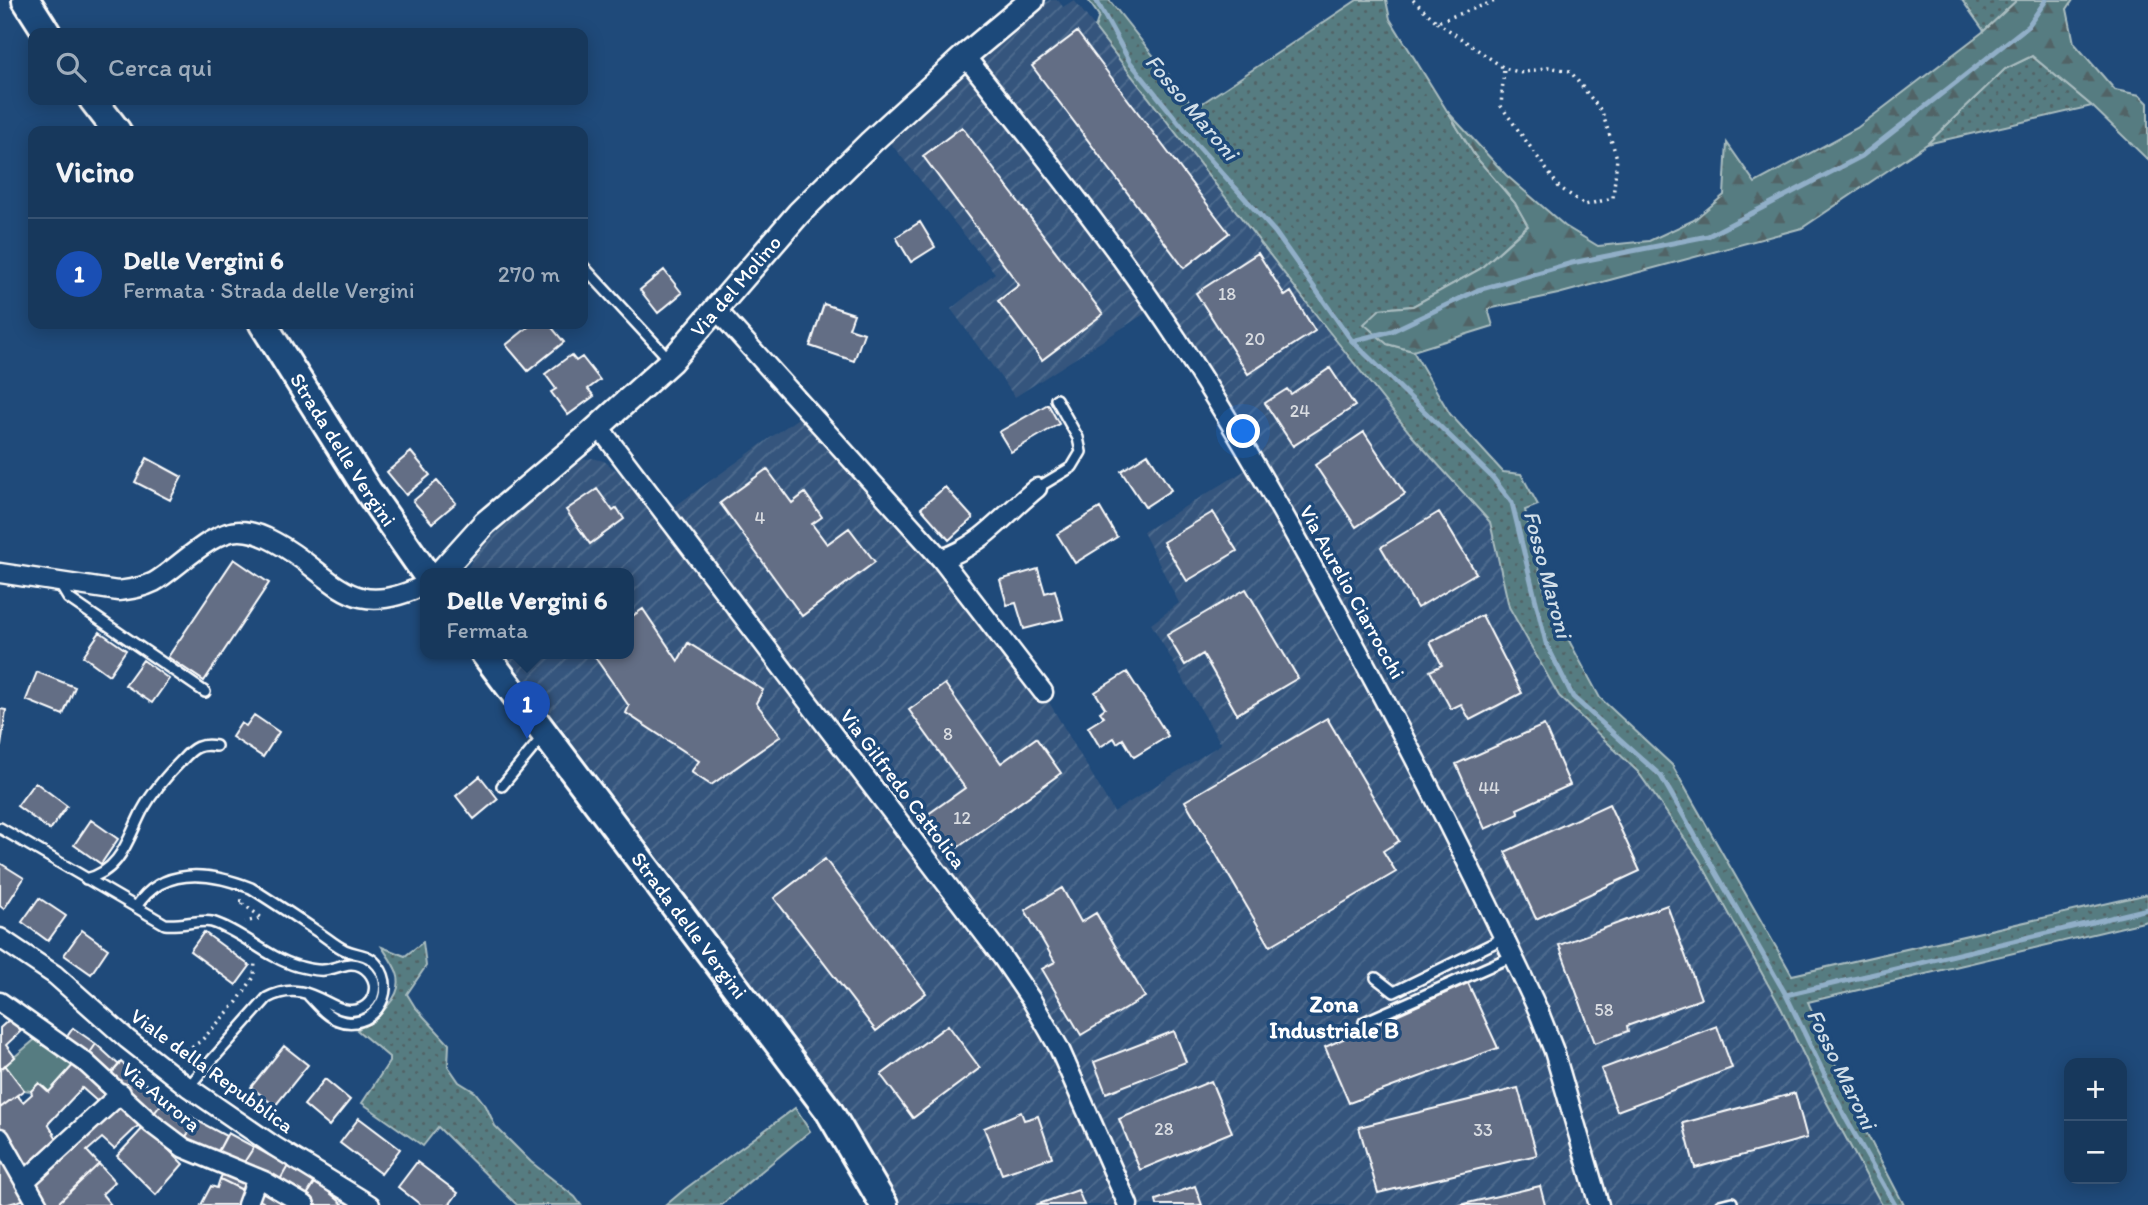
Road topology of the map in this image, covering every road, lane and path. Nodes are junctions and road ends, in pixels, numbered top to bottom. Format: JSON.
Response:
{"nodes":[{"id":1,"x":26,"y":0,"type":"edge"},
{"id":2,"x":1032,"y":0,"type":"edge"},
{"id":3,"x":1413,"y":0,"type":"edge"},
{"id":4,"x":1497,"y":0,"type":"edge"},
{"id":5,"x":1437,"y":22,"type":"junction"},
{"id":6,"x":44,"y":28,"type":"edge"},
{"id":7,"x":965,"y":56,"type":"junction"},
{"id":8,"x":1504,"y":68,"type":"junction"},
{"id":9,"x":97,"y":105,"type":"edge"},
{"id":10,"x":113,"y":126,"type":"edge"},
{"id":11,"x":588,"y":271,"type":"edge"},
{"id":12,"x":716,"y":309,"type":"junction"},
{"id":13,"x":266,"y":329,"type":"edge"},
{"id":14,"x":671,"y":361,"type":"junction"},
{"id":15,"x":1056,"y":399,"type":"dead end"},
{"id":16,"x":598,"y":427,"type":"junction"},
{"id":17,"x":1037,"y":488,"type":"joint"},
{"id":18,"x":941,"y":559,"type":"junction"},
{"id":19,"x":421,"y":568,"type":"edge"},
{"id":20,"x":444,"y":568,"type":"edge"},
{"id":21,"x":0,"y":573,"type":"edge"},
{"id":22,"x":58,"y":582,"type":"junction"},
{"id":23,"x":420,"y":586,"type":"edge"},
{"id":24,"x":489,"y":659,"type":"edge"},
{"id":25,"x":205,"y":692,"type":"dead end"},
{"id":26,"x":1043,"y":692,"type":"dead end"},
{"id":27,"x":545,"y":734,"type":"junction"},
{"id":28,"x":216,"y":746,"type":"dead end"},
{"id":29,"x":502,"y":786,"type":"dead end"},
{"id":30,"x":0,"y":828,"type":"edge"},
{"id":31,"x":86,"y":878,"type":"junction"},
{"id":32,"x":265,"y":897,"type":"junction"},
{"id":33,"x":135,"y":907,"type":"junction"},
{"id":34,"x":234,"y":932,"type":"junction"},
{"id":35,"x":0,"y":938,"type":"edge"},
{"id":36,"x":1504,"y":938,"type":"junction"},
{"id":37,"x":251,"y":942,"type":"junction"},
{"id":38,"x":1513,"y":956,"type":"junction"},
{"id":39,"x":1376,"y":978,"type":"dead end"},
{"id":40,"x":305,"y":992,"type":"junction"},
{"id":41,"x":0,"y":1002,"type":"edge"},
{"id":42,"x":1364,"y":1022,"type":"dead end"},
{"id":43,"x":166,"y":1047,"type":"dead end"},
{"id":44,"x":188,"y":1087,"type":"junction"},
{"id":45,"x":121,"y":1093,"type":"junction"},
{"id":46,"x":0,"y":1138,"type":"edge"},
{"id":47,"x":257,"y":1178,"type":"junction"},
{"id":48,"x":25,"y":1181,"type":"junction"},
{"id":49,"x":1732,"y":1202,"type":"dead end"},
{"id":50,"x":38,"y":1205,"type":"edge"},
{"id":51,"x":247,"y":1205,"type":"edge"},
{"id":52,"x":305,"y":1205,"type":"edge"},
{"id":53,"x":370,"y":1205,"type":"edge"},
{"id":54,"x":884,"y":1205,"type":"edge"},
{"id":55,"x":1128,"y":1205,"type":"edge"},
{"id":56,"x":1599,"y":1205,"type":"edge"},
{"id":57,"x":1720,"y":1205,"type":"edge"}],
"edges":[{"from":1,"to":6,"type":"main road"},
{"from":2,"to":7,"type":"street","name":"Via del Molino"},
{"from":3,"to":5,"type":"path"},
{"from":4,"to":5,"type":"path"},
{"from":5,"to":8,"type":"path"},
{"from":7,"to":12,"type":"street","name":"Via del Molino"},
{"from":7,"to":36,"type":"street","name":"Via Aurelio Ciarrocchi"},
{"from":8,"to":8,"type":"path"},
{"from":9,"to":10,"type":"main road"},
{"from":11,"to":14,"type":"lane"},
{"from":12,"to":14,"type":"street","name":"Via del Molino"},
{"from":12,"to":18,"type":"street"},
{"from":13,"to":19,"type":"main road","name":"Strada delle Vergini"},
{"from":14,"to":16,"type":"street","name":"Via del Molino"},
{"from":15,"to":17,"type":"lane"},
{"from":16,"to":20,"type":"street","name":"Via del Molino"},
{"from":16,"to":55,"type":"street","name":"Via Gilfredo Cattolica"},
{"from":17,"to":18,"type":"street"},
{"from":18,"to":26,"type":"street"},
{"from":21,"to":22,"type":"street"},
{"from":22,"to":23,"type":"street"},
{"from":22,"to":25,"type":"lane"},
{"from":24,"to":27,"type":"main road","name":"Strada delle Vergini"},
{"from":27,"to":29,"type":"lane"},
{"from":27,"to":54,"type":"main road","name":"Strada delle Vergini"},
{"from":28,"to":31,"type":"lane"},
{"from":30,"to":31,"type":"lane"},
{"from":31,"to":33,"type":"lane"},
{"from":32,"to":33,"type":"lane"},
{"from":32,"to":34,"type":"path"},
{"from":32,"to":40,"type":"lane"},
{"from":33,"to":34,"type":"lane"},
{"from":34,"to":37,"type":"lane"},
{"from":35,"to":44,"type":"street","name":"Viale della Repubblica"},
{"from":36,"to":38,"type":"street","name":"Via Aurelio Ciarrocchi"},
{"from":36,"to":39,"type":"lane"},
{"from":37,"to":40,"type":"lane"},
{"from":37,"to":43,"type":"path"},
{"from":38,"to":42,"type":"lane"},
{"from":38,"to":56,"type":"street","name":"Via Aurelio Ciarrocchi"},
{"from":40,"to":44,"type":"lane"},
{"from":41,"to":45,"type":"street","name":"Via Aurora"},
{"from":44,"to":53,"type":"street","name":"Viale della Repubblica"},
{"from":45,"to":47,"type":"street","name":"Via Aurora"},
{"from":45,"to":48,"type":"street"},
{"from":46,"to":48,"type":"street"},
{"from":47,"to":51,"type":"street"},
{"from":47,"to":52,"type":"street","name":"Via Aurora"},
{"from":48,"to":50,"type":"street"},
{"from":49,"to":57,"type":"lane"}]}
